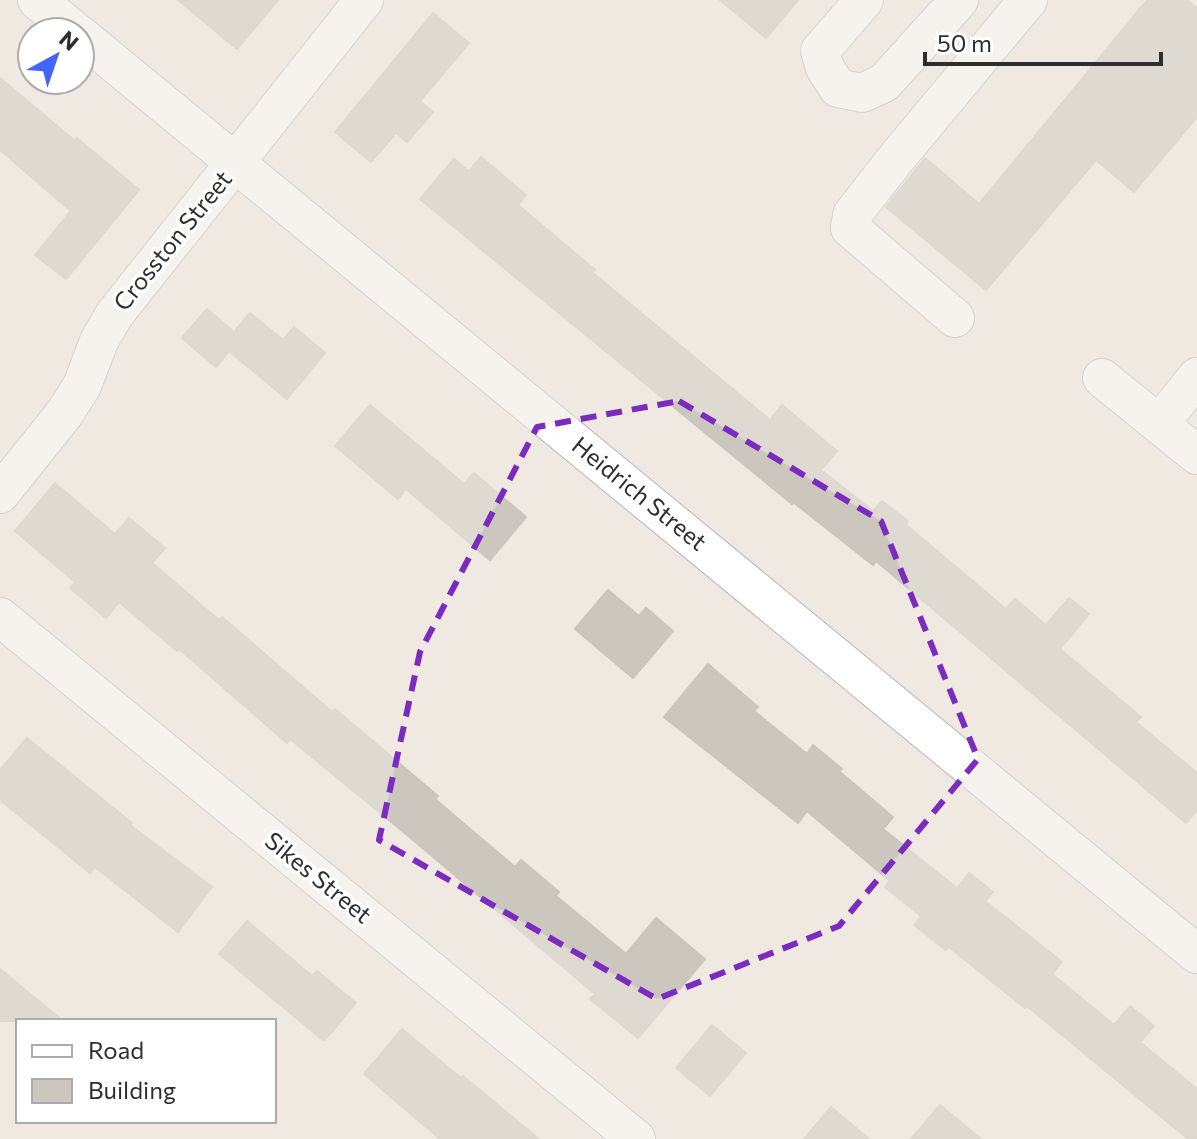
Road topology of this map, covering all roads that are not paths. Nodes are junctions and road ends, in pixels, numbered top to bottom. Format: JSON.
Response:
{"nodes":[{"id":1,"x":37,"y":0,"type":"edge"},
{"id":2,"x":364,"y":0,"type":"edge"},
{"id":3,"x":864,"y":0,"type":"edge"},
{"id":4,"x":959,"y":0,"type":"edge"},
{"id":5,"x":1028,"y":0,"type":"edge"},
{"id":6,"x":56,"y":16,"type":"edge"},
{"id":7,"x":96,"y":49,"type":"edge"},
{"id":8,"x":236,"y":162,"type":"junction"},
{"id":9,"x":955,"y":318,"type":"dead end"},
{"id":10,"x":1197,"y":377,"type":"edge"},
{"id":11,"x":1102,"y":378,"type":"dead end"},
{"id":12,"x":1159,"y":424,"type":"junction"},
{"id":13,"x":1197,"y":455,"type":"edge"},
{"id":14,"x":0,"y":494,"type":"edge"},
{"id":15,"x":0,"y":617,"type":"edge"},
{"id":16,"x":1197,"y":954,"type":"edge"},
{"id":17,"x":636,"y":1139,"type":"edge"}],
"edges":[{"from":1,"to":6,"type":"street","name":"Heidrich Street"},
{"from":2,"to":8,"type":"street","name":"Crosston Street"},
{"from":3,"to":4,"type":"street"},
{"from":5,"to":9,"type":"street"},
{"from":7,"to":8,"type":"street","name":"Heidrich Street"},
{"from":8,"to":14,"type":"street","name":"Crosston Street"},
{"from":8,"to":16,"type":"street","name":"Heidrich Street"},
{"from":10,"to":12,"type":"street"},
{"from":11,"to":12,"type":"street"},
{"from":12,"to":13,"type":"street"},
{"from":15,"to":17,"type":"street","name":"Sikes Street"}]}
